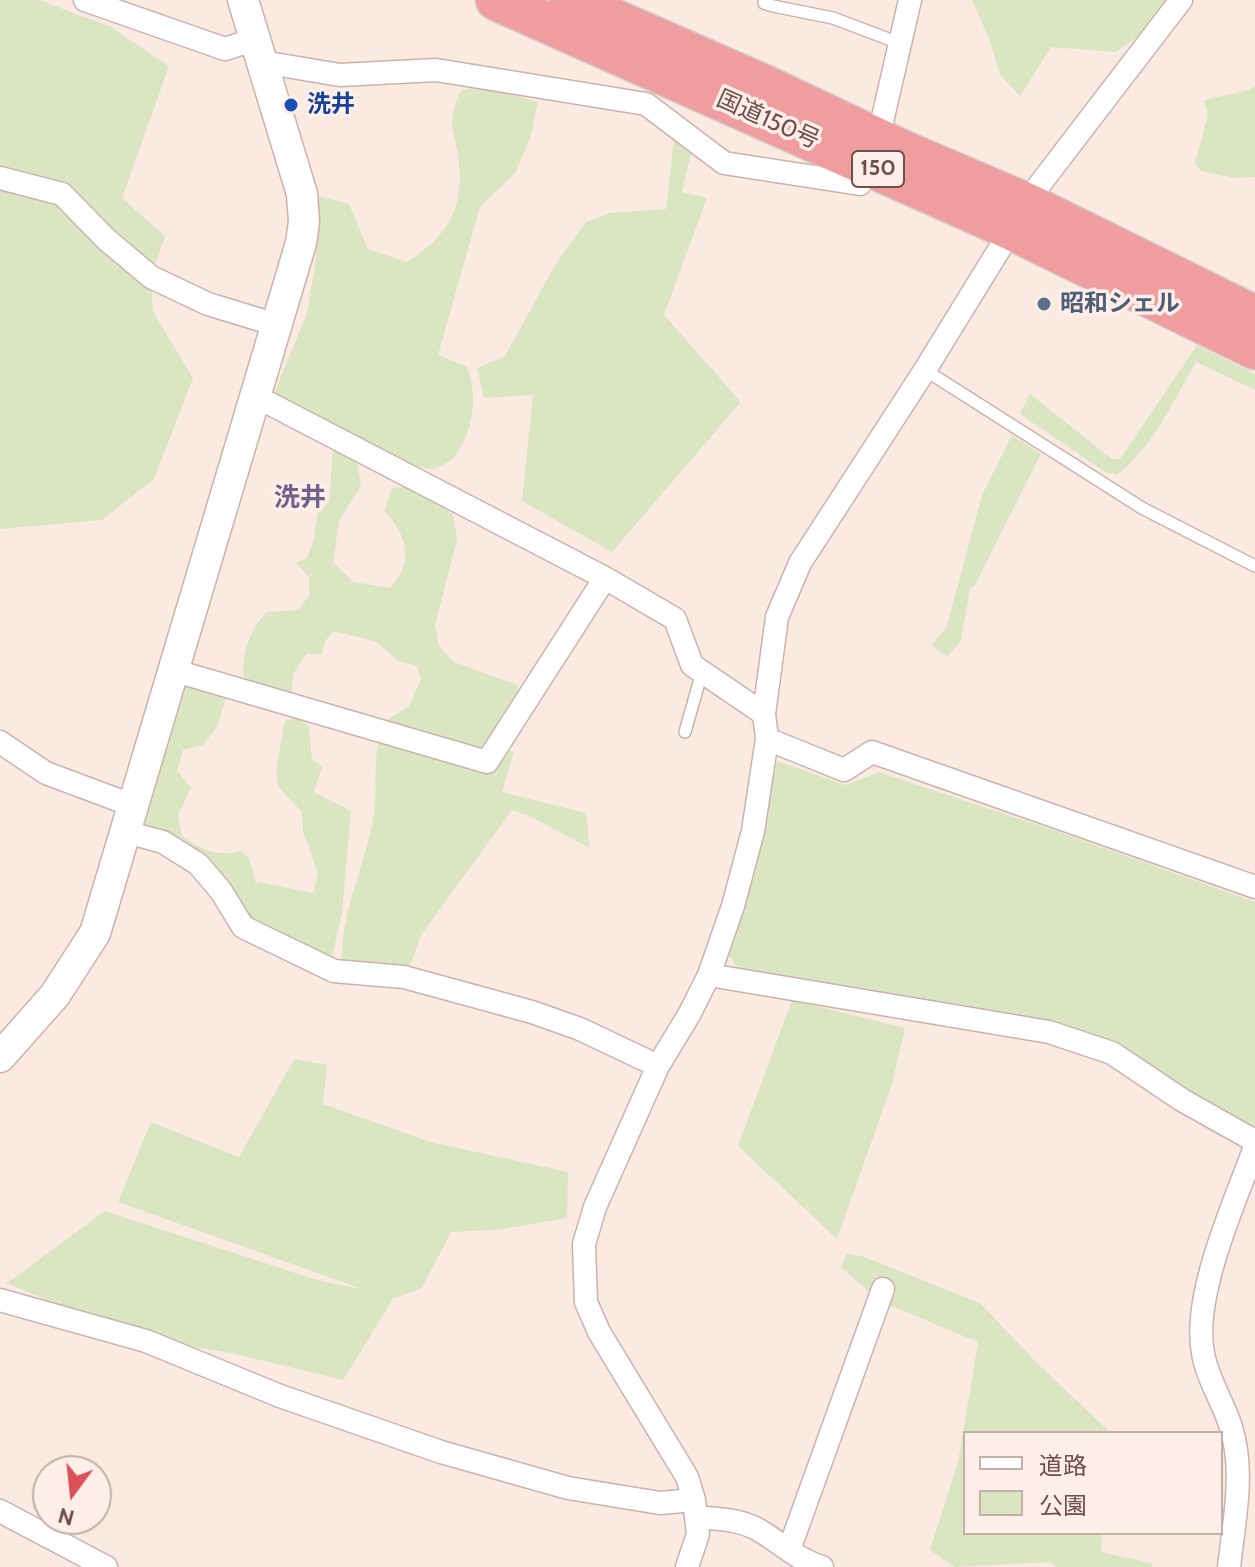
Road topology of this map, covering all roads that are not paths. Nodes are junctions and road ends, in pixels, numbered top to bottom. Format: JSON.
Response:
{"nodes":[{"id":1,"x":85,"y":0,"type":"edge"},
{"id":2,"x":243,"y":0,"type":"edge"},
{"id":3,"x":496,"y":0,"type":"edge"},
{"id":4,"x":570,"y":0,"type":"edge"},
{"id":5,"x":764,"y":0,"type":"edge"},
{"id":6,"x":910,"y":0,"type":"edge"},
{"id":7,"x":1181,"y":0,"type":"edge"},
{"id":8,"x":899,"y":43,"type":"junction"},
{"id":9,"x":259,"y":50,"type":"junction"},
{"id":10,"x":874,"y":152,"type":"junction"},
{"id":11,"x":0,"y":178,"type":"edge"},
{"id":12,"x":1020,"y":217,"type":"junction"},
{"id":13,"x":1253,"y":320,"type":"edge"},
{"id":14,"x":277,"y":325,"type":"junction"},
{"id":15,"x":925,"y":370,"type":"junction"},
{"id":16,"x":257,"y":397,"type":"junction"},
{"id":17,"x":1255,"y":566,"type":"edge"},
{"id":18,"x":605,"y":578,"type":"junction"},
{"id":19,"x":172,"y":670,"type":"junction"},
{"id":20,"x":702,"y":672,"type":"junction"},
{"id":21,"x":764,"y":714,"type":"junction"},
{"id":22,"x":685,"y":732,"type":"dead end"},
{"id":23,"x":767,"y":739,"type":"junction"},
{"id":24,"x":0,"y":742,"type":"edge"},
{"id":25,"x":130,"y":819,"type":"junction"},
{"id":26,"x":1255,"y":887,"type":"edge"},
{"id":27,"x":709,"y":975,"type":"junction"},
{"id":28,"x":0,"y":1057,"type":"edge"},
{"id":29,"x":658,"y":1066,"type":"junction"},
{"id":30,"x":1255,"y":1144,"type":"edge"},
{"id":31,"x":883,"y":1289,"type":"dead end"},
{"id":32,"x":0,"y":1300,"type":"edge"},
{"id":33,"x":695,"y":1508,"type":"junction"},
{"id":34,"x":0,"y":1511,"type":"edge"},
{"id":35,"x":789,"y":1550,"type":"junction"},
{"id":36,"x":106,"y":1567,"type":"edge"},
{"id":37,"x":687,"y":1567,"type":"edge"},
{"id":38,"x":822,"y":1567,"type":"edge"},
{"id":39,"x":1229,"y":1567,"type":"edge"}],
"edges":[{"from":1,"to":9,"type":"street"},
{"from":2,"to":9,"type":"street"},
{"from":3,"to":10,"type":"highway","name":"国道150号","number":"150"},
{"from":4,"to":10,"type":"highway","name":"国道150号","number":"150"},
{"from":5,"to":8,"type":"lane"},
{"from":6,"to":8,"type":"street"},
{"from":7,"to":12,"type":"street"},
{"from":8,"to":10,"type":"street"},
{"from":9,"to":10,"type":"street"},
{"from":9,"to":14,"type":"street"},
{"from":10,"to":12,"type":"highway","name":"国道150号","number":"150"},
{"from":11,"to":14,"type":"street"},
{"from":12,"to":13,"type":"highway","name":"国道150号","number":"150"},
{"from":12,"to":15,"type":"street"},
{"from":14,"to":16,"type":"street"},
{"from":15,"to":17,"type":"lane"},
{"from":15,"to":21,"type":"street"},
{"from":16,"to":18,"type":"street"},
{"from":16,"to":19,"type":"street"},
{"from":18,"to":19,"type":"street"},
{"from":18,"to":20,"type":"street"},
{"from":19,"to":25,"type":"street"},
{"from":20,"to":21,"type":"street"},
{"from":20,"to":22,"type":"lane"},
{"from":21,"to":23,"type":"street"},
{"from":23,"to":26,"type":"street"},
{"from":23,"to":27,"type":"street"},
{"from":24,"to":25,"type":"street"},
{"from":25,"to":28,"type":"street"},
{"from":25,"to":29,"type":"street"},
{"from":27,"to":29,"type":"street"},
{"from":27,"to":30,"type":"street"},
{"from":29,"to":33,"type":"street"},
{"from":30,"to":39,"type":"street"},
{"from":31,"to":35,"type":"street"},
{"from":32,"to":33,"type":"street"},
{"from":33,"to":35,"type":"street"},
{"from":33,"to":37,"type":"street"},
{"from":34,"to":36,"type":"street"},
{"from":35,"to":38,"type":"street"}]}
